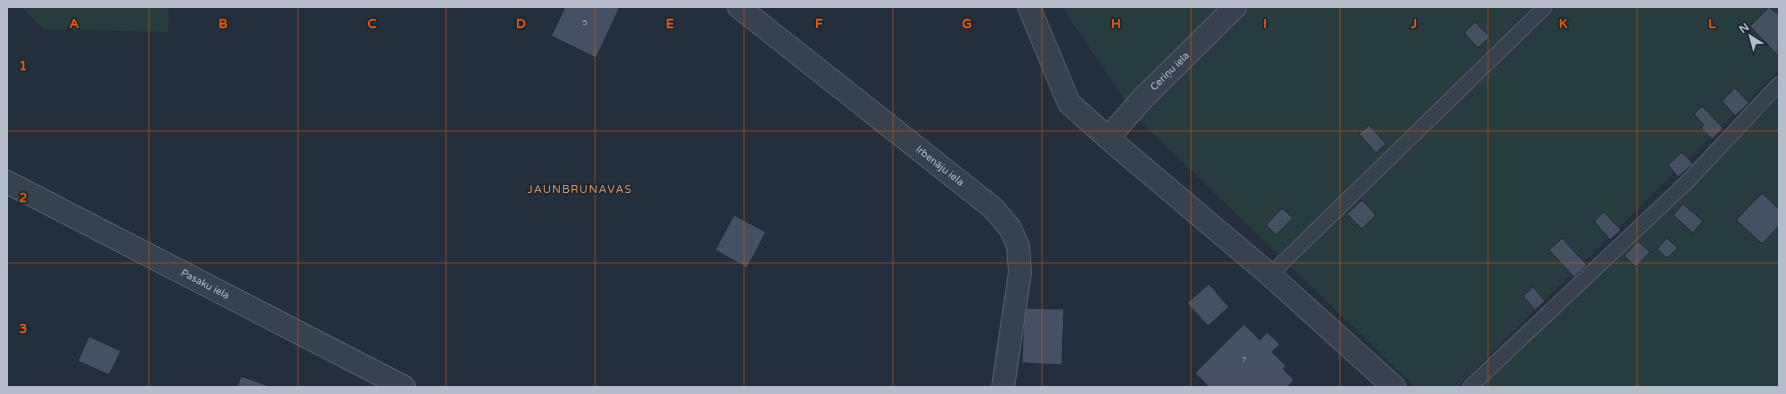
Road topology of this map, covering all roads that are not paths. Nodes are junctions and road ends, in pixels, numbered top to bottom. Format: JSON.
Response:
{"nodes":[{"id":1,"x":739,"y":7,"type":"edge"},
{"id":2,"x":1029,"y":7,"type":"edge"},
{"id":3,"x":1235,"y":7,"type":"edge"},
{"id":4,"x":1545,"y":7,"type":"edge"},
{"id":5,"x":1779,"y":84,"type":"edge"},
{"id":6,"x":1108,"y":138,"type":"junction"},
{"id":7,"x":7,"y":182,"type":"edge"},
{"id":8,"x":1270,"y":275,"type":"junction"},
{"id":9,"x":404,"y":387,"type":"edge"},
{"id":10,"x":1003,"y":387,"type":"edge"},
{"id":11,"x":1394,"y":387,"type":"edge"},
{"id":12,"x":1470,"y":387,"type":"edge"}],
"edges":[{"from":1,"to":10,"type":"street","name":"Irbenāju iela"},
{"from":2,"to":6,"type":"street"},
{"from":3,"to":6,"type":"street","name":"Ceriņu iela"},
{"from":4,"to":8,"type":"lane"},
{"from":5,"to":12,"type":"lane"},
{"from":6,"to":8,"type":"street"},
{"from":7,"to":9,"type":"street","name":"Pasaku iela"},
{"from":8,"to":11,"type":"street"}]}
